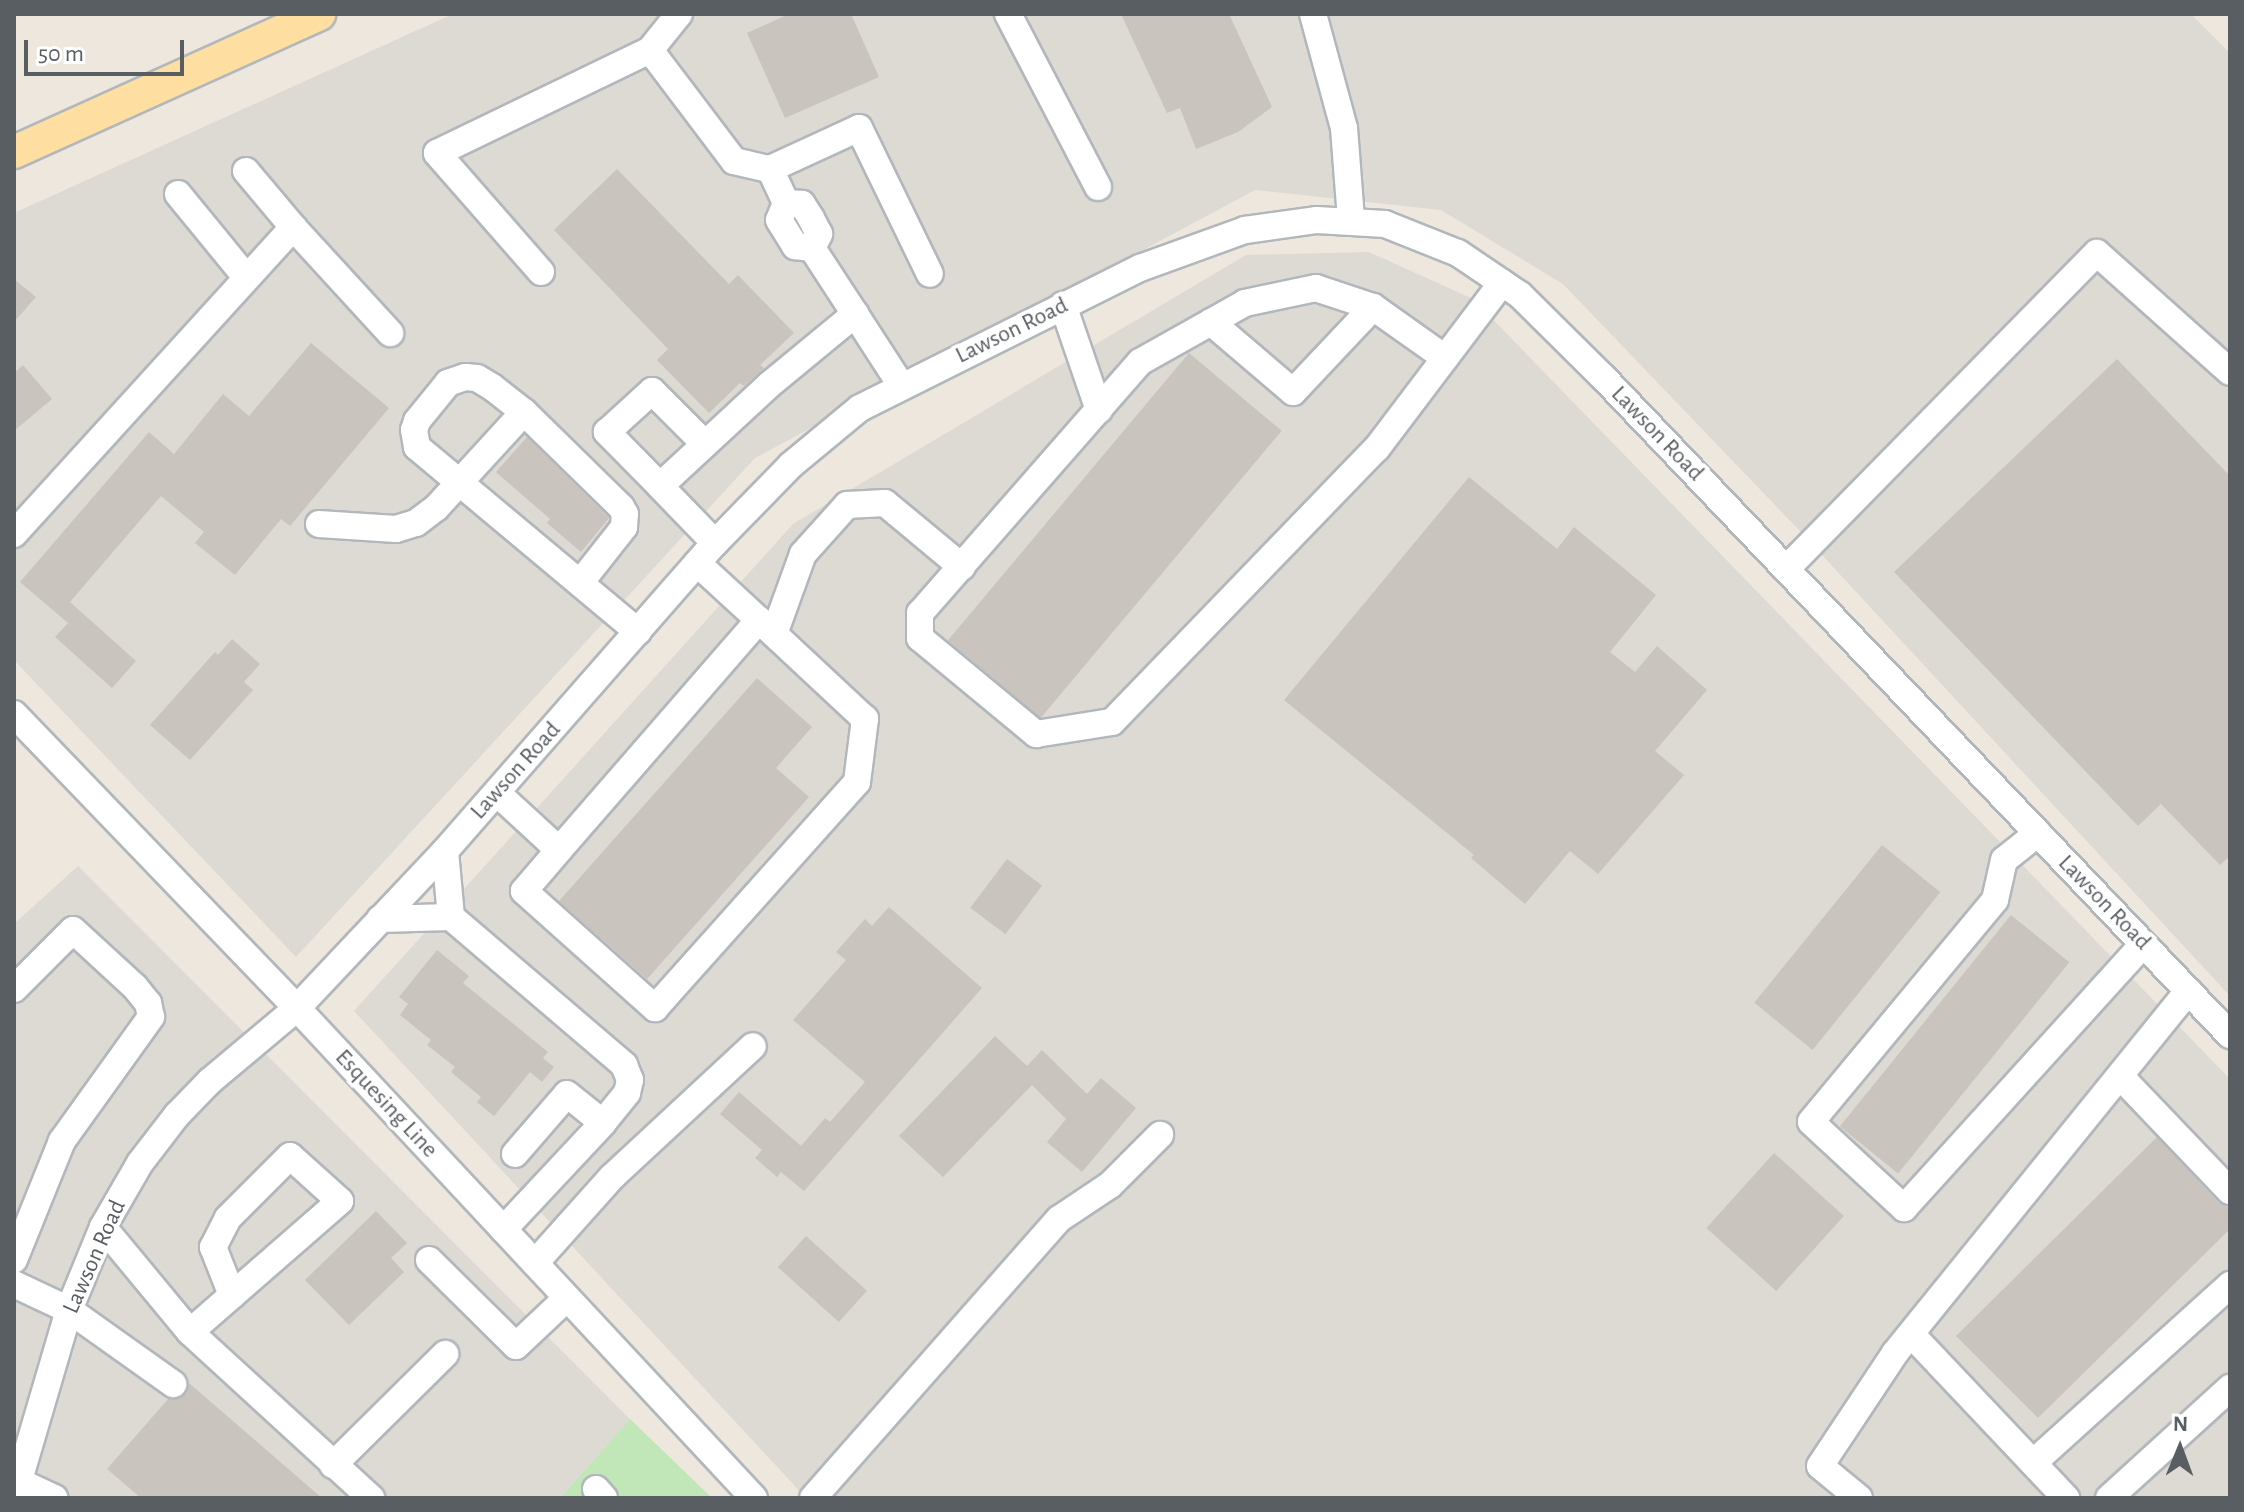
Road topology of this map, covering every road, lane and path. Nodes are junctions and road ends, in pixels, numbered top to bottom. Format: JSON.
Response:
{"nodes":[{"id":1,"x":319,"y":14,"type":"edge"},
{"id":2,"x":679,"y":14,"type":"edge"},
{"id":3,"x":1008,"y":14,"type":"edge"},
{"id":4,"x":1313,"y":14,"type":"edge"},
{"id":5,"x":650,"y":50,"type":"junction"},
{"id":6,"x":14,"y":152,"type":"edge"},
{"id":7,"x":770,"y":169,"type":"junction"},
{"id":8,"x":246,"y":171,"type":"dead end"},
{"id":9,"x":1098,"y":187,"type":"dead end"},
{"id":10,"x":178,"y":194,"type":"dead end"},
{"id":11,"x":1351,"y":219,"type":"junction"},
{"id":12,"x":293,"y":227,"type":"junction"},
{"id":13,"x":541,"y":272,"type":"dead end"},
{"id":14,"x":930,"y":274,"type":"dead end"},
{"id":15,"x":246,"y":277,"type":"junction"},
{"id":16,"x":1502,"y":283,"type":"junction"},
{"id":17,"x":1063,"y":305,"type":"junction"},
{"id":18,"x":1373,"y":307,"type":"junction"},
{"id":19,"x":855,"y":314,"type":"junction"},
{"id":20,"x":1211,"y":322,"type":"junction"},
{"id":21,"x":390,"y":333,"type":"dead end"},
{"id":22,"x":1445,"y":358,"type":"junction"},
{"id":23,"x":2230,"y":372,"type":"edge"},
{"id":24,"x":901,"y":385,"type":"junction"},
{"id":25,"x":1099,"y":410,"type":"junction"},
{"id":26,"x":524,"y":412,"type":"junction"},
{"id":27,"x":705,"y":444,"type":"junction"},
{"id":28,"x":459,"y":483,"type":"junction"},
{"id":29,"x":660,"y":486,"type":"junction"},
{"id":30,"x":319,"y":524,"type":"dead end"},
{"id":31,"x":14,"y":534,"type":"edge"},
{"id":32,"x":715,"y":543,"type":"junction"},
{"id":33,"x":697,"y":563,"type":"junction"},
{"id":34,"x":962,"y":567,"type":"junction"},
{"id":35,"x":1786,"y":569,"type":"junction"},
{"id":36,"x":580,"y":583,"type":"junction"},
{"id":37,"x":767,"y":627,"type":"junction"},
{"id":38,"x":638,"y":632,"type":"junction"},
{"id":39,"x":14,"y":714,"type":"edge"},
{"id":40,"x":497,"y":793,"type":"junction"},
{"id":41,"x":2038,"y":833,"type":"junction"},
{"id":42,"x":559,"y":850,"type":"junction"},
{"id":43,"x":445,"y":851,"type":"junction"},
{"id":44,"x":451,"y":917,"type":"junction"},
{"id":45,"x":380,"y":919,"type":"junction"},
{"id":46,"x":2143,"y":944,"type":"junction"},
{"id":47,"x":14,"y":989,"type":"edge"},
{"id":48,"x":2188,"y":991,"type":"junction"},
{"id":49,"x":297,"y":1008,"type":"junction"},
{"id":50,"x":2230,"y":1035,"type":"edge"},
{"id":51,"x":753,"y":1046,"type":"dead end"},
{"id":52,"x":2120,"y":1076,"type":"junction"},
{"id":53,"x":603,"y":1123,"type":"junction"},
{"id":54,"x":1160,"y":1135,"type":"dead end"},
{"id":55,"x":515,"y":1154,"type":"dead end"},
{"id":56,"x":2230,"y":1191,"type":"edge"},
{"id":57,"x":103,"y":1227,"type":"junction"},
{"id":58,"x":503,"y":1230,"type":"junction"},
{"id":59,"x":14,"y":1260,"type":"edge"},
{"id":60,"x":429,"y":1260,"type":"dead end"},
{"id":61,"x":535,"y":1263,"type":"junction"},
{"id":62,"x":14,"y":1284,"type":"edge"},
{"id":63,"x":2230,"y":1285,"type":"edge"},
{"id":64,"x":232,"y":1295,"type":"junction"},
{"id":65,"x":567,"y":1298,"type":"junction"},
{"id":66,"x":69,"y":1310,"type":"junction"},
{"id":67,"x":190,"y":1332,"type":"junction"},
{"id":68,"x":1911,"y":1334,"type":"junction"},
{"id":69,"x":445,"y":1354,"type":"dead end"},
{"id":70,"x":173,"y":1384,"type":"dead end"},
{"id":71,"x":2230,"y":1388,"type":"edge"},
{"id":72,"x":2033,"y":1463,"type":"junction"},
{"id":73,"x":333,"y":1465,"type":"junction"},
{"id":74,"x":17,"y":1490,"type":"edge"},
{"id":75,"x":55,"y":1498,"type":"edge"},
{"id":76,"x":371,"y":1498,"type":"edge"},
{"id":77,"x":754,"y":1498,"type":"edge"},
{"id":78,"x":813,"y":1498,"type":"edge"},
{"id":79,"x":1859,"y":1498,"type":"edge"},
{"id":80,"x":2066,"y":1498,"type":"edge"},
{"id":81,"x":2109,"y":1498,"type":"edge"}],
"edges":[{"from":1,"to":6,"type":"main road"},
{"from":2,"to":5,"type":"street"},
{"from":3,"to":9,"type":"street"},
{"from":4,"to":11,"type":"street"},
{"from":5,"to":7,"type":"street"},
{"from":5,"to":13,"type":"street"},
{"from":7,"to":14,"type":"street"},
{"from":7,"to":19,"type":"street"},
{"from":8,"to":12,"type":"street"},
{"from":10,"to":15,"type":"street"},
{"from":11,"to":16,"type":"street","name":"Lawson Road"},
{"from":11,"to":17,"type":"street","name":"Lawson Road"},
{"from":12,"to":15,"type":"street"},
{"from":12,"to":21,"type":"street"},
{"from":15,"to":31,"type":"street"},
{"from":16,"to":22,"type":"street"},
{"from":16,"to":35,"type":"street","name":"Lawson Road"},
{"from":17,"to":24,"type":"street","name":"Lawson Road"},
{"from":17,"to":25,"type":"street"},
{"from":18,"to":20,"type":"street"},
{"from":18,"to":20,"type":"street"},
{"from":18,"to":22,"type":"street"},
{"from":19,"to":24,"type":"street"},
{"from":19,"to":27,"type":"street"},
{"from":20,"to":25,"type":"street"},
{"from":22,"to":34,"type":"street"},
{"from":23,"to":35,"type":"street"},
{"from":24,"to":32,"type":"street","name":"Lawson Road"},
{"from":25,"to":34,"type":"street"},
{"from":26,"to":28,"type":"street"},
{"from":26,"to":28,"type":"street"},
{"from":26,"to":36,"type":"street"},
{"from":27,"to":29,"type":"street"},
{"from":27,"to":29,"type":"street"},
{"from":28,"to":30,"type":"street"},
{"from":28,"to":36,"type":"street"},
{"from":29,"to":32,"type":"street"},
{"from":32,"to":33,"type":"street","name":"Lawson Road"},
{"from":33,"to":37,"type":"street"},
{"from":33,"to":38,"type":"street","name":"Lawson Road"},
{"from":34,"to":37,"type":"street"},
{"from":35,"to":41,"type":"street","name":"Lawson Road"},
{"from":36,"to":38,"type":"street"},
{"from":37,"to":42,"type":"street"},
{"from":37,"to":42,"type":"street"},
{"from":38,"to":40,"type":"street","name":"Lawson Road"},
{"from":39,"to":49,"type":"street","name":"Esquesing Line"},
{"from":40,"to":42,"type":"street"},
{"from":40,"to":43,"type":"street","name":"Lawson Road"},
{"from":41,"to":46,"type":"street","name":"Lawson Road"},
{"from":41,"to":46,"type":"street"},
{"from":43,"to":44,"type":"street"},
{"from":43,"to":45,"type":"street","name":"Lawson Road"},
{"from":44,"to":45,"type":"street"},
{"from":44,"to":53,"type":"street"},
{"from":45,"to":49,"type":"street","name":"Lawson Road"},
{"from":46,"to":48,"type":"street","name":"Lawson Road"},
{"from":47,"to":59,"type":"street"},
{"from":48,"to":50,"type":"street","name":"Lawson Road"},
{"from":48,"to":52,"type":"street"},
{"from":49,"to":57,"type":"street","name":"Lawson Road"},
{"from":49,"to":58,"type":"street","name":"Esquesing Line"},
{"from":51,"to":61,"type":"street"},
{"from":52,"to":56,"type":"street"},
{"from":52,"to":68,"type":"street"},
{"from":53,"to":55,"type":"street"},
{"from":53,"to":58,"type":"street"},
{"from":54,"to":78,"type":"street"},
{"from":57,"to":66,"type":"street","name":"Lawson Road"},
{"from":57,"to":67,"type":"street"},
{"from":58,"to":61,"type":"street","name":"Esquesing Line"},
{"from":60,"to":65,"type":"street"},
{"from":61,"to":65,"type":"street","name":"Esquesing Line"},
{"from":62,"to":66,"type":"street"},
{"from":63,"to":72,"type":"street"},
{"from":64,"to":64,"type":"street"},
{"from":64,"to":67,"type":"street"},
{"from":65,"to":77,"type":"street","name":"Esquesing Line"},
{"from":66,"to":70,"type":"street"},
{"from":66,"to":74,"type":"street","name":"Lawson Road"},
{"from":67,"to":73,"type":"street"},
{"from":68,"to":72,"type":"street"},
{"from":68,"to":79,"type":"street"},
{"from":69,"to":73,"type":"street"},
{"from":71,"to":81,"type":"street"},
{"from":72,"to":80,"type":"street"},
{"from":73,"to":76,"type":"street"},
{"from":74,"to":75,"type":"street"}]}
